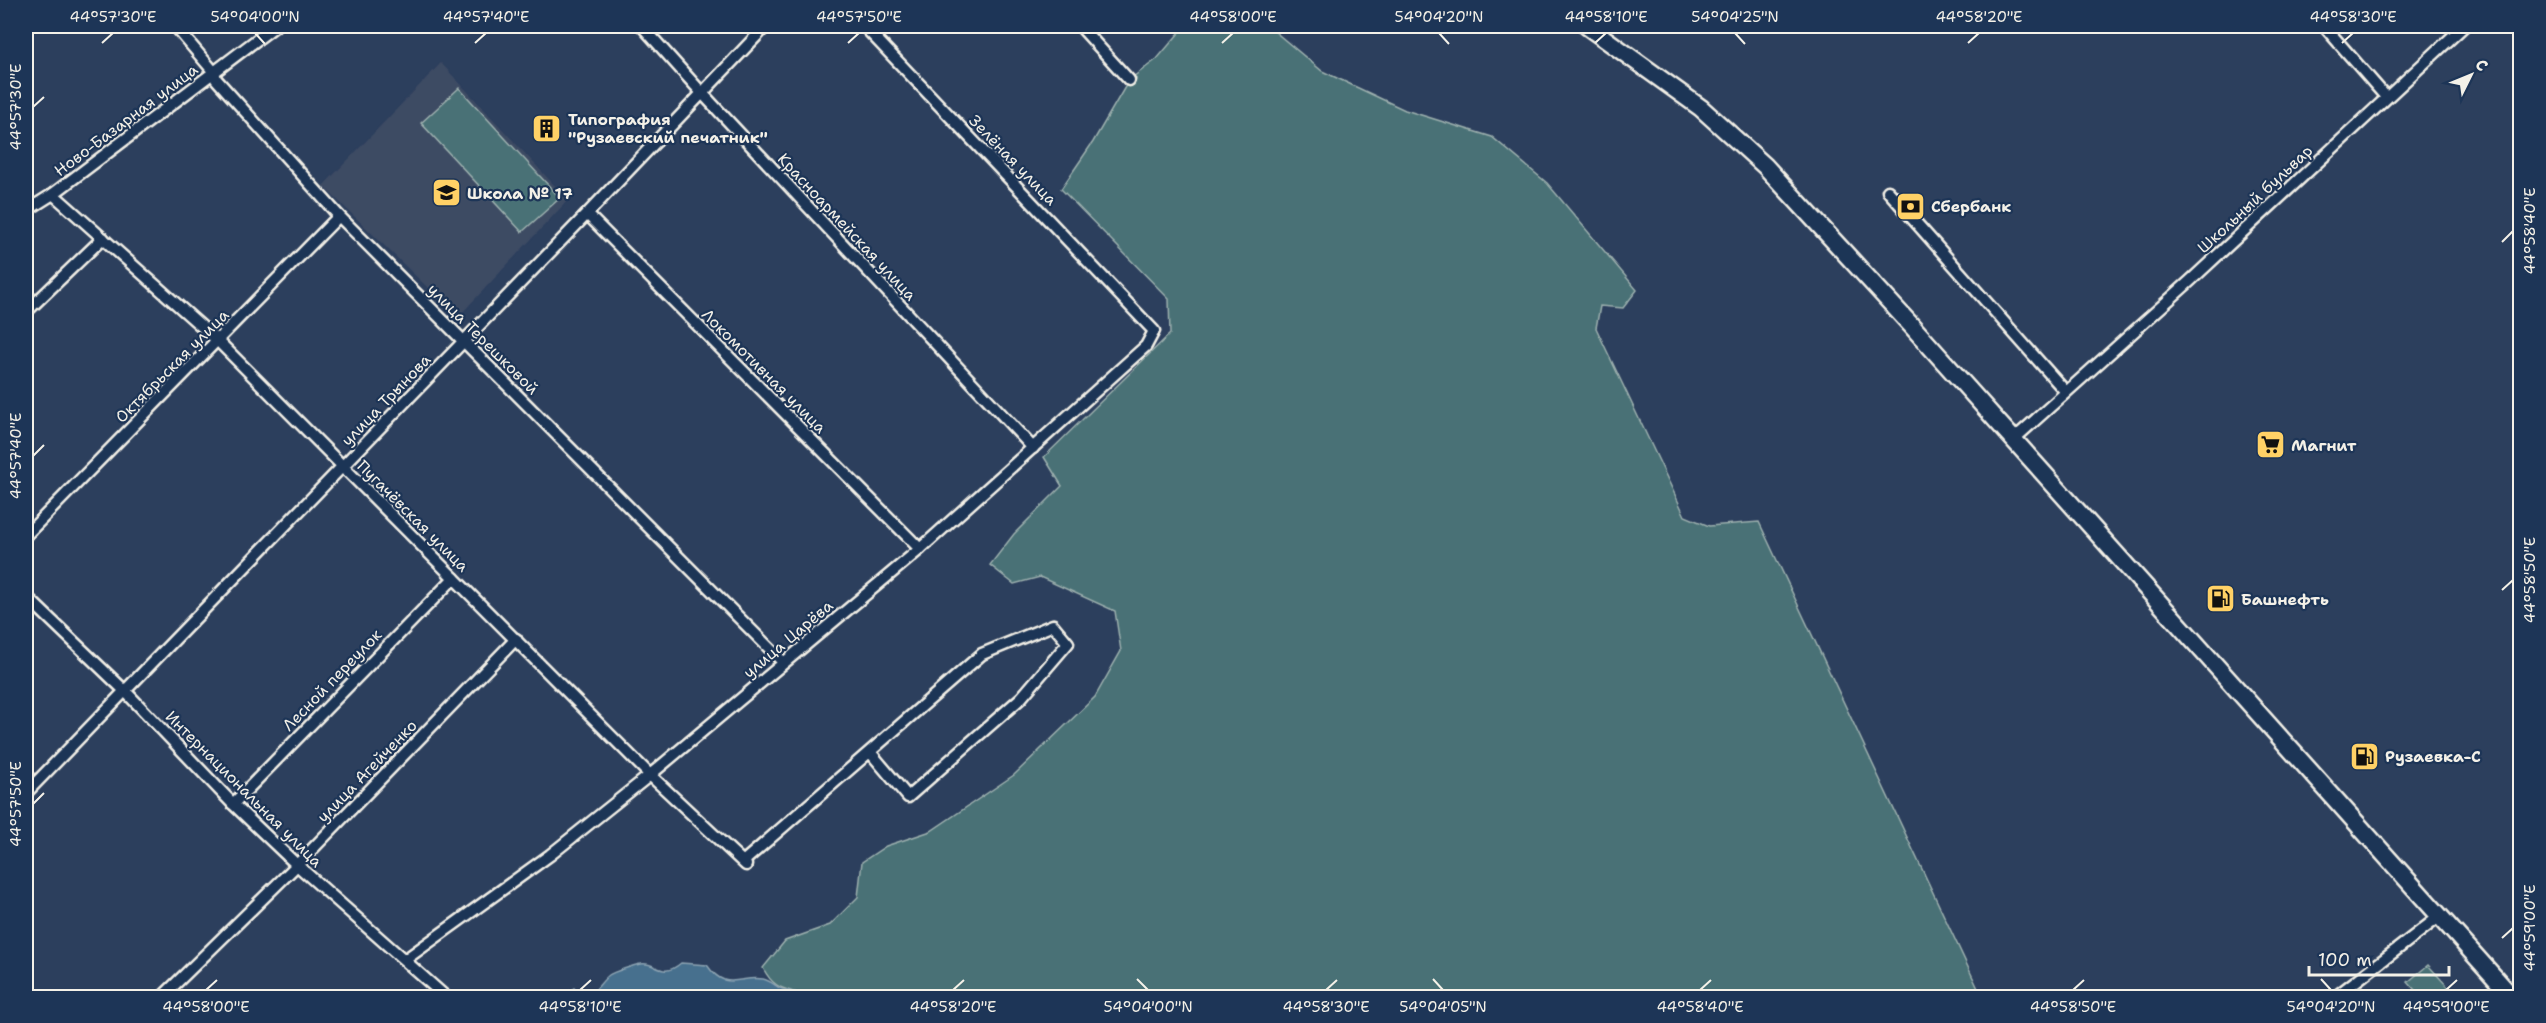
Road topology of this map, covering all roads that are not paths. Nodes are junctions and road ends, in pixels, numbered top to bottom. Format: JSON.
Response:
{"nodes":[{"id":1,"x":175,"y":26,"type":"edge"},
{"id":2,"x":275,"y":26,"type":"edge"},
{"id":3,"x":642,"y":26,"type":"edge"},
{"id":4,"x":766,"y":26,"type":"edge"},
{"id":5,"x":864,"y":26,"type":"edge"},
{"id":6,"x":1080,"y":26,"type":"edge"},
{"id":7,"x":1587,"y":26,"type":"edge"},
{"id":8,"x":2324,"y":26,"type":"edge"},
{"id":9,"x":2464,"y":26,"type":"edge"},
{"id":10,"x":214,"y":72,"type":"junction"},
{"id":11,"x":1129,"y":80,"type":"dead end"},
{"id":12,"x":702,"y":93,"type":"junction"},
{"id":13,"x":2385,"y":97,"type":"junction"},
{"id":14,"x":1888,"y":191,"type":"dead end"},
{"id":15,"x":53,"y":194,"type":"junction"},
{"id":16,"x":26,"y":212,"type":"edge"},
{"id":17,"x":587,"y":214,"type":"junction"},
{"id":18,"x":339,"y":216,"type":"junction"},
{"id":19,"x":104,"y":238,"type":"junction"},
{"id":20,"x":26,"y":312,"type":"edge"},
{"id":21,"x":1141,"y":316,"type":"joint"},
{"id":22,"x":218,"y":341,"type":"junction"},
{"id":23,"x":465,"y":341,"type":"junction"},
{"id":24,"x":2066,"y":392,"type":"junction"},
{"id":25,"x":2013,"y":440,"type":"junction"},
{"id":26,"x":1033,"y":448,"type":"junction"},
{"id":27,"x":342,"y":467,"type":"junction"},
{"id":28,"x":26,"y":535,"type":"edge"},
{"id":29,"x":920,"y":549,"type":"junction"},
{"id":30,"x":454,"y":578,"type":"junction"},
{"id":31,"x":26,"y":596,"type":"edge"},
{"id":32,"x":516,"y":639,"type":"junction"},
{"id":33,"x":783,"y":663,"type":"junction"},
{"id":34,"x":125,"y":691,"type":"junction"},
{"id":35,"x":870,"y":752,"type":"junction"},
{"id":36,"x":650,"y":775,"type":"junction"},
{"id":37,"x":26,"y":793,"type":"edge"},
{"id":38,"x":233,"y":804,"type":"junction"},
{"id":39,"x":297,"y":865,"type":"junction"},
{"id":40,"x":2440,"y":916,"type":"junction"},
{"id":41,"x":405,"y":959,"type":"junction"},
{"id":42,"x":161,"y":998,"type":"edge"},
{"id":43,"x":447,"y":998,"type":"edge"},
{"id":44,"x":2334,"y":998,"type":"edge"},
{"id":45,"x":2512,"y":998,"type":"edge"}],
"edges":[{"from":1,"to":10,"type":"street","name":"улица Терешковой"},
{"from":2,"to":10,"type":"street","name":"Ново-Базарная улица"},
{"from":3,"to":12,"type":"street","name":"Красноармейская улица"},
{"from":4,"to":12,"type":"street","name":"улица Трынова"},
{"from":5,"to":21,"type":"street","name":"Зелёная улица"},
{"from":6,"to":11,"type":"street"},
{"from":7,"to":25,"type":"main road"},
{"from":8,"to":13,"type":"street"},
{"from":9,"to":13,"type":"street","name":"Школьный бульвар"},
{"from":10,"to":15,"type":"street","name":"Ново-Базарная улица"},
{"from":10,"to":18,"type":"street","name":"улица Терешковой"},
{"from":12,"to":17,"type":"street","name":"улица Трынова"},
{"from":12,"to":26,"type":"street","name":"Красноармейская улица"},
{"from":13,"to":24,"type":"street","name":"Школьный бульвар"},
{"from":14,"to":24,"type":"street"},
{"from":15,"to":16,"type":"street","name":"Ново-Базарная улица"},
{"from":15,"to":19,"type":"street","name":"Пугачёвская улица"},
{"from":17,"to":23,"type":"street","name":"улица Трынова"},
{"from":17,"to":29,"type":"street","name":"Локомотивная улица"},
{"from":18,"to":22,"type":"street","name":"Октябрьская улица"},
{"from":18,"to":23,"type":"street","name":"улица Терешковой"},
{"from":19,"to":20,"type":"street"},
{"from":19,"to":22,"type":"street","name":"Пугачёвская улица"},
{"from":21,"to":26,"type":"street","name":"улица Царёва"},
{"from":22,"to":27,"type":"street","name":"Пугачёвская улица"},
{"from":22,"to":28,"type":"street","name":"Октябрьская улица"},
{"from":23,"to":27,"type":"street","name":"улица Трынова"},
{"from":23,"to":33,"type":"street","name":"улица Терешковой"},
{"from":24,"to":25,"type":"street","name":"Школьный бульвар"},
{"from":25,"to":40,"type":"main road"},
{"from":26,"to":29,"type":"street","name":"улица Царёва"},
{"from":27,"to":30,"type":"street","name":"Пугачёвская улица"},
{"from":27,"to":34,"type":"street","name":"улица Трынова"},
{"from":29,"to":33,"type":"street","name":"улица Царёва"},
{"from":30,"to":32,"type":"street","name":"Пугачёвская улица"},
{"from":30,"to":38,"type":"street","name":"Лесной переулок"},
{"from":31,"to":34,"type":"street","name":"Интернациональная улица"},
{"from":32,"to":36,"type":"street","name":"Пугачёвская улица"},
{"from":32,"to":39,"type":"street","name":"улица Агейченко"},
{"from":33,"to":36,"type":"street","name":"улица Царёва"},
{"from":34,"to":37,"type":"street","name":"улица Трынова"},
{"from":34,"to":38,"type":"street","name":"Интернациональная улица"},
{"from":35,"to":35,"type":"street"},
{"from":35,"to":36,"type":"street","name":"Пугачёвская улица"},
{"from":36,"to":41,"type":"street","name":"улица Царёва"},
{"from":38,"to":39,"type":"street","name":"Интернациональная улица"},
{"from":39,"to":41,"type":"street","name":"Интернациональная улица"},
{"from":39,"to":42,"type":"street","name":"улица Агейченко"},
{"from":40,"to":44,"type":"street"},
{"from":40,"to":45,"type":"main road"},
{"from":41,"to":43,"type":"street","name":"Интернациональная улица"}]}
